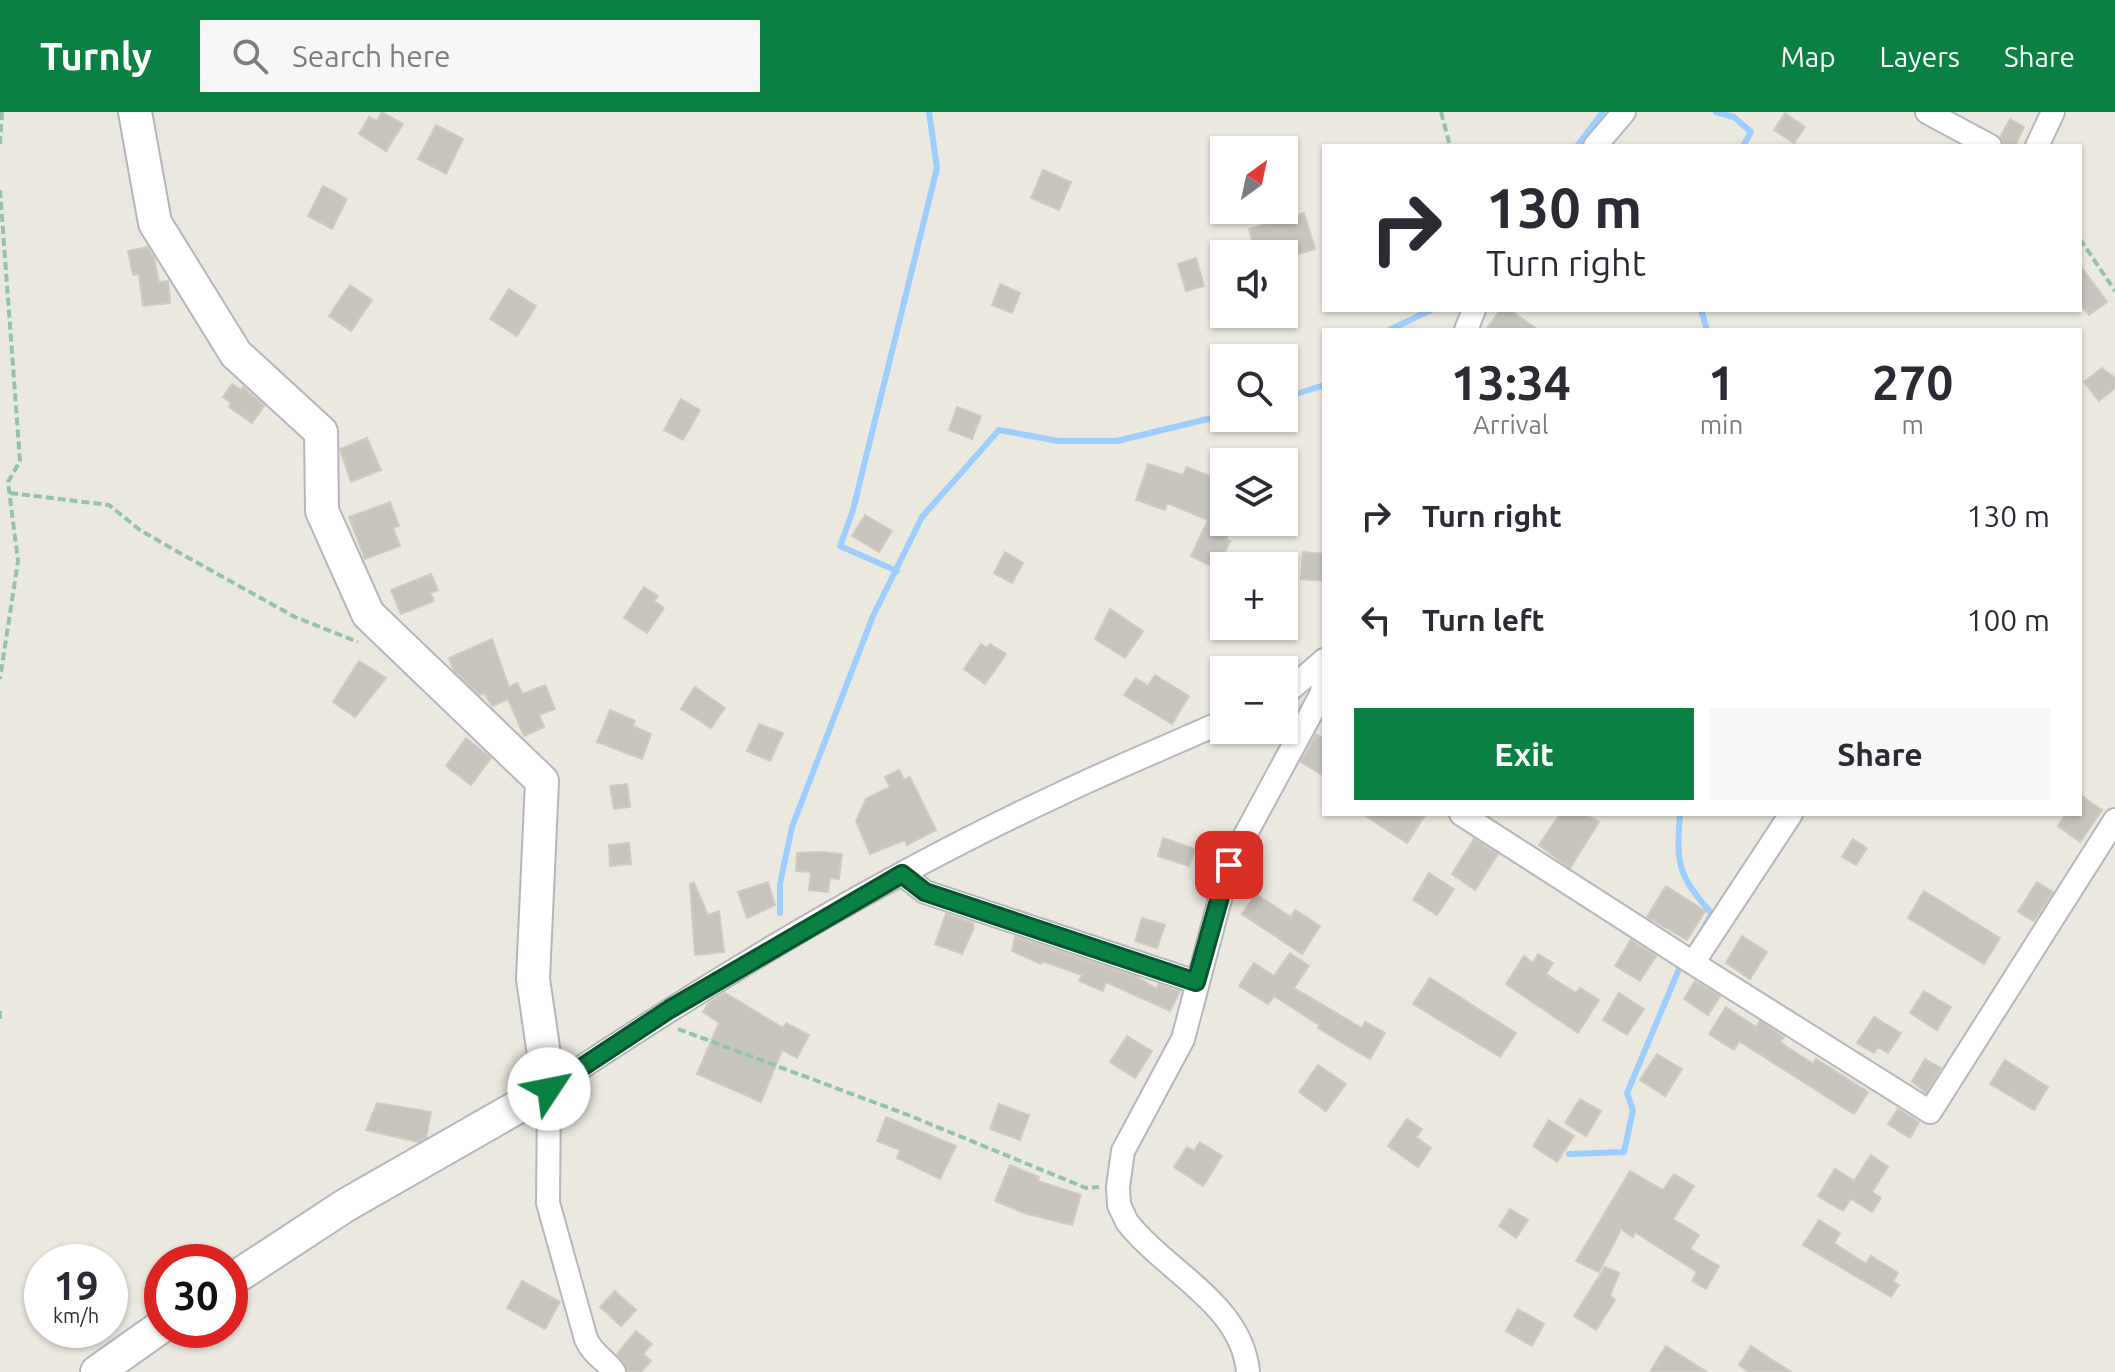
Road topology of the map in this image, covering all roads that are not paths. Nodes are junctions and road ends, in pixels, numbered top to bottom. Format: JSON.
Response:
{"nodes":[{"id":1,"x":135,"y":112,"type":"edge"},
{"id":2,"x":1624,"y":112,"type":"edge"},
{"id":3,"x":1927,"y":112,"type":"edge"},
{"id":4,"x":2053,"y":112,"type":"edge"},
{"id":5,"x":1597,"y":144,"type":"edge"},
{"id":6,"x":1986,"y":144,"type":"edge"},
{"id":7,"x":2038,"y":144,"type":"edge"},
{"id":8,"x":1322,"y":663,"type":"edge"},
{"id":9,"x":1298,"y":683,"type":"edge"},
{"id":10,"x":1322,"y":693,"type":"edge"},
{"id":11,"x":1316,"y":721,"type":"edge"},
{"id":12,"x":1210,"y":727,"type":"edge"},
{"id":13,"x":1464,"y":816,"type":"edge"},
{"id":14,"x":1790,"y":816,"type":"edge"},
{"id":15,"x":2115,"y":820,"type":"edge"},
{"id":16,"x":902,"y":874,"type":"junction"},
{"id":17,"x":1693,"y":963,"type":"junction"},
{"id":18,"x":1196,"y":982,"type":"junction"},
{"id":19,"x":549,"y":1089,"type":"junction"},
{"id":20,"x":248,"y":1269,"type":"edge"},
{"id":21,"x":144,"y":1339,"type":"edge"},
{"id":22,"x":97,"y":1372,"type":"edge"},
{"id":23,"x":614,"y":1372,"type":"edge"},
{"id":24,"x":1248,"y":1372,"type":"edge"}],
"edges":[{"from":1,"to":19,"type":"street"},
{"from":2,"to":5,"type":"street"},
{"from":3,"to":6,"type":"street"},
{"from":4,"to":7,"type":"street"},
{"from":8,"to":9,"type":"street"},
{"from":10,"to":11,"type":"street"},
{"from":11,"to":18,"type":"street"},
{"from":12,"to":16,"type":"street"},
{"from":13,"to":17,"type":"street"},
{"from":14,"to":17,"type":"street"},
{"from":15,"to":17,"type":"street"},
{"from":16,"to":18,"type":"street"},
{"from":16,"to":19,"type":"street"},
{"from":18,"to":24,"type":"street"},
{"from":19,"to":20,"type":"street"},
{"from":19,"to":23,"type":"street"},
{"from":21,"to":22,"type":"street"}]}
